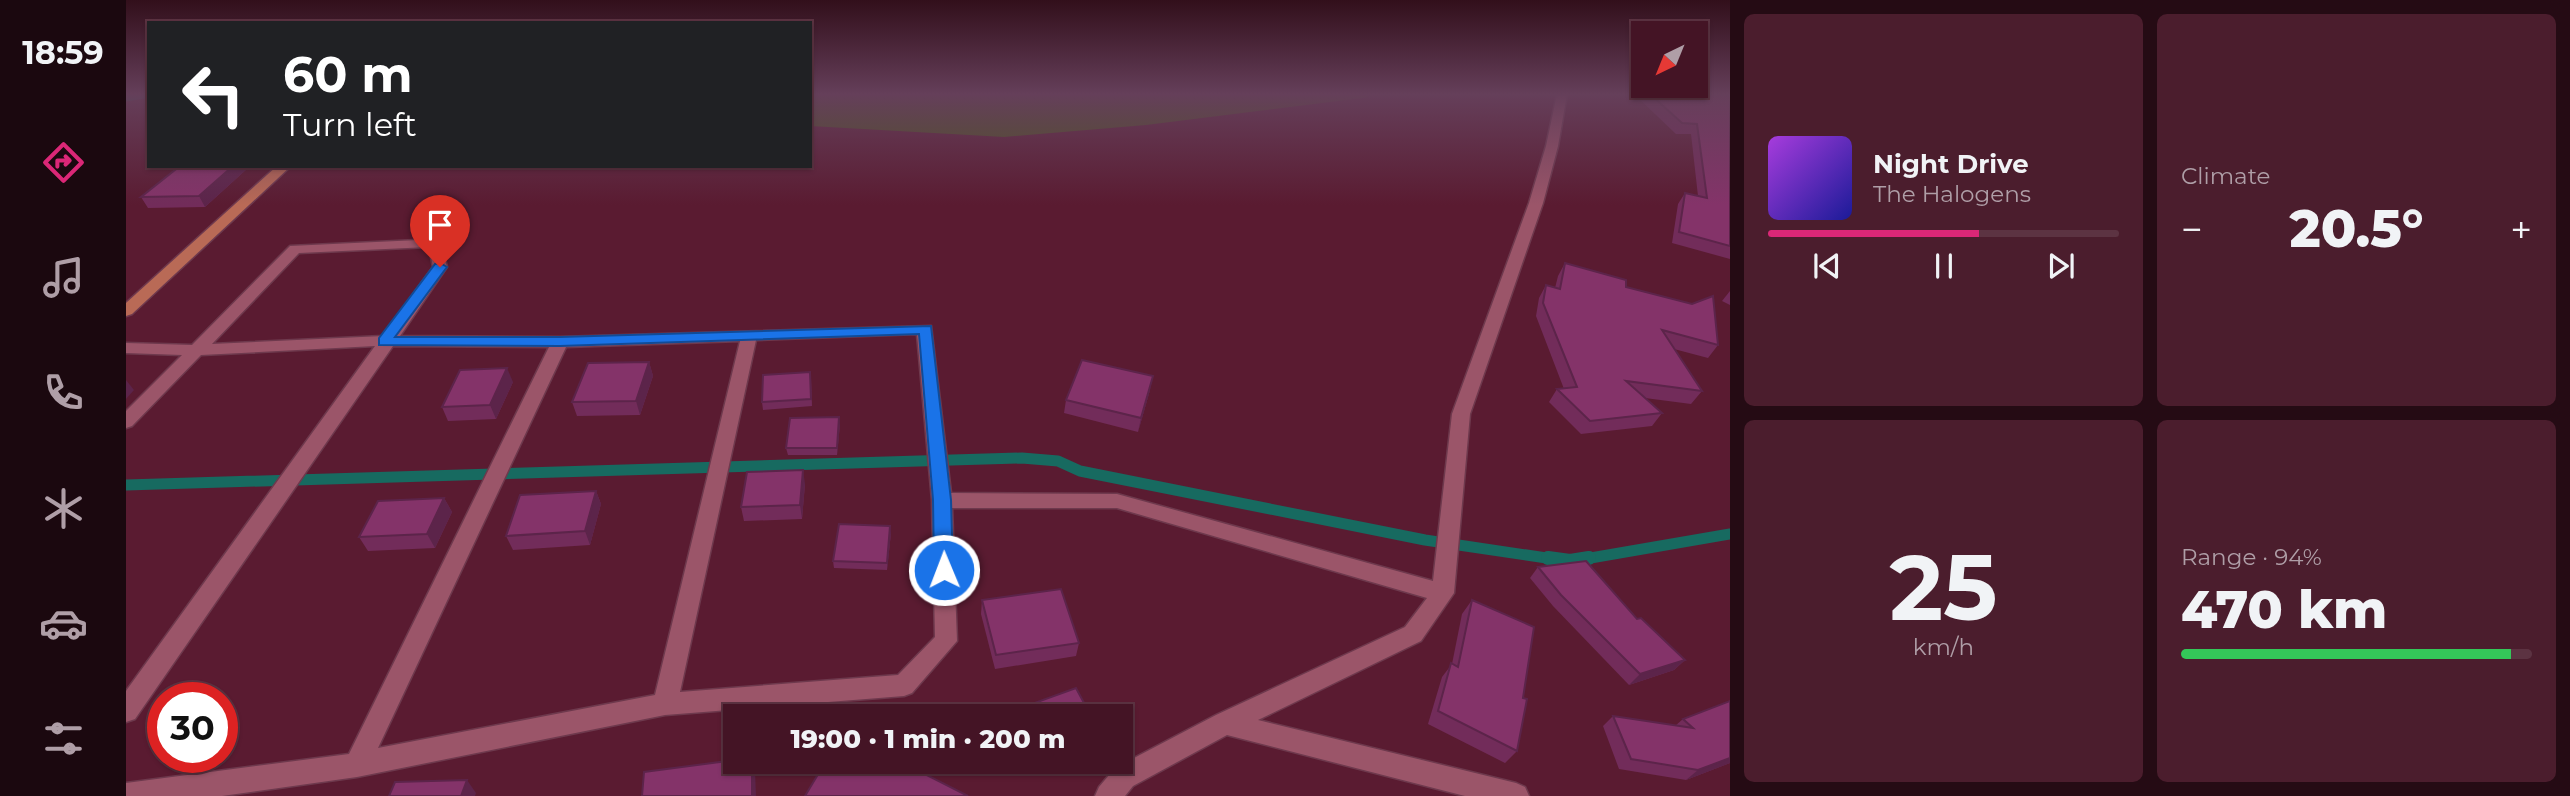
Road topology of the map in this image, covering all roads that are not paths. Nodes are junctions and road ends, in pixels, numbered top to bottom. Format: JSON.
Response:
{"nodes":[{"id":1,"x":1555,"y":131,"type":"edge"},
{"id":2,"x":283,"y":168,"type":"edge"},
{"id":3,"x":126,"y":311,"type":"edge"},
{"id":4,"x":749,"y":335,"type":"junction"},
{"id":5,"x":384,"y":341,"type":"junction"},
{"id":6,"x":560,"y":342,"type":"junction"},
{"id":7,"x":126,"y":348,"type":"edge"},
{"id":8,"x":195,"y":350,"type":"junction"},
{"id":9,"x":126,"y":422,"type":"edge"},
{"id":10,"x":942,"y":500,"type":"junction"},
{"id":11,"x":1443,"y":593,"type":"junction"},
{"id":12,"x":666,"y":704,"type":"junction"},
{"id":13,"x":126,"y":711,"type":"edge"},
{"id":14,"x":1225,"y":723,"type":"junction"},
{"id":15,"x":357,"y":765,"type":"junction"},
{"id":16,"x":126,"y":796,"type":"edge"},
{"id":17,"x":1108,"y":796,"type":"edge"},
{"id":18,"x":1516,"y":796,"type":"edge"}],
"edges":[{"from":1,"to":11,"type":"street"},
{"from":2,"to":3,"type":"street"},
{"from":4,"to":6,"type":"street"},
{"from":4,"to":10,"type":"street"},
{"from":4,"to":12,"type":"street"},
{"from":5,"to":6,"type":"street"},
{"from":5,"to":8,"type":"street"},
{"from":5,"to":8,"type":"street"},
{"from":5,"to":13,"type":"street"},
{"from":6,"to":15,"type":"street"},
{"from":7,"to":8,"type":"street"},
{"from":8,"to":9,"type":"street"},
{"from":10,"to":11,"type":"street"},
{"from":10,"to":12,"type":"street"},
{"from":11,"to":14,"type":"street"},
{"from":12,"to":15,"type":"street"},
{"from":14,"to":17,"type":"street"},
{"from":14,"to":18,"type":"street"},
{"from":15,"to":16,"type":"street"}]}
